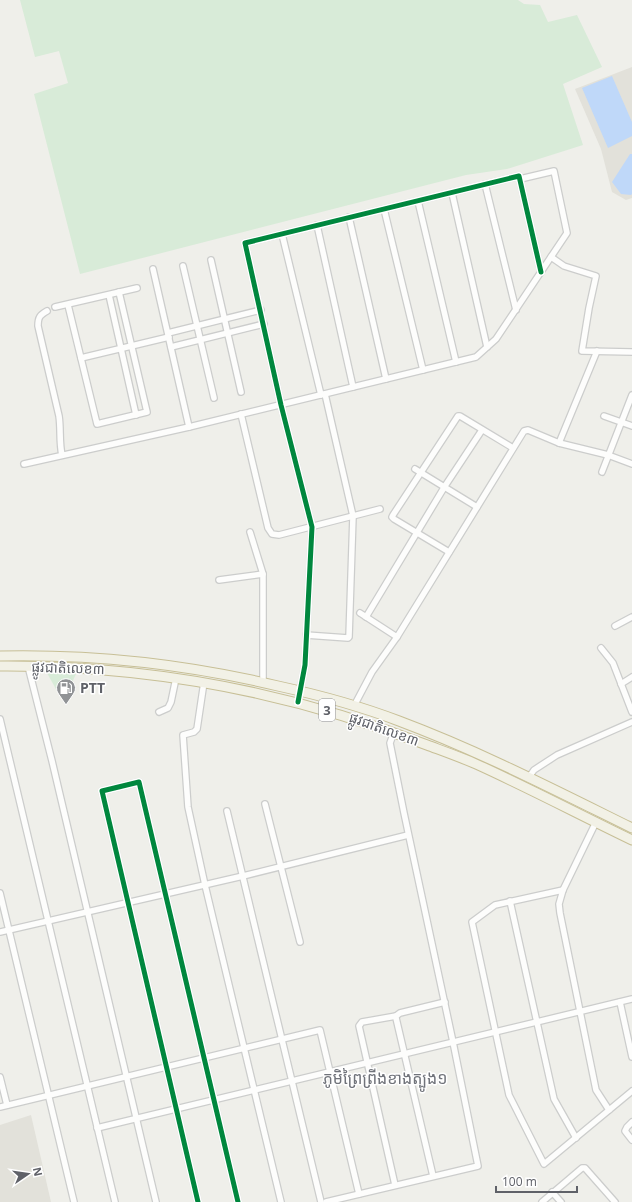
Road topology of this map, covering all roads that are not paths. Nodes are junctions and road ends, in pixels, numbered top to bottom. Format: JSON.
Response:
{"nodes":[{"id":1,"x":520,"y":179,"type":"junction"},
{"id":2,"x":486,"y":184,"type":"junction"},
{"id":3,"x":452,"y":192,"type":"junction"},
{"id":4,"x":418,"y":201,"type":"junction"},
{"id":5,"x":384,"y":209,"type":"junction"},
{"id":6,"x":349,"y":218,"type":"junction"},
{"id":7,"x":317,"y":225,"type":"junction"},
{"id":8,"x":282,"y":234,"type":"junction"},
{"id":9,"x":551,"y":257,"type":"junction"},
{"id":10,"x":212,"y":260,"type":"dead end"},
{"id":11,"x":183,"y":266,"type":"dead end"},
{"id":12,"x":154,"y":269,"type":"dead end"},
{"id":13,"x":541,"y":272,"type":"junction"},
{"id":14,"x":137,"y":288,"type":"dead end"},
{"id":15,"x":119,"y":292,"type":"junction"},
{"id":16,"x":109,"y":295,"type":"junction"},
{"id":17,"x":68,"y":304,"type":"junction"},
{"id":18,"x":55,"y":308,"type":"dead end"},
{"id":19,"x":261,"y":310,"type":"junction"},
{"id":20,"x":516,"y":310,"type":"junction"},
{"id":21,"x":47,"y":311,"type":"dead end"},
{"id":22,"x":225,"y":319,"type":"junction"},
{"id":23,"x":264,"y":324,"type":"junction"},
{"id":24,"x":197,"y":326,"type":"junction"},
{"id":25,"x":228,"y":333,"type":"junction"},
{"id":26,"x":168,"y":335,"type":"junction"},
{"id":27,"x":200,"y":340,"type":"junction"},
{"id":28,"x":132,"y":346,"type":"junction"},
{"id":29,"x":171,"y":347,"type":"junction"},
{"id":30,"x":487,"y":347,"type":"junction"},
{"id":31,"x":121,"y":349,"type":"junction"},
{"id":32,"x":597,"y":351,"type":"junction"},
{"id":33,"x":632,"y":352,"type":"edge"},
{"id":34,"x":81,"y":358,"type":"junction"},
{"id":35,"x":456,"y":362,"type":"junction"},
{"id":36,"x":422,"y":370,"type":"junction"},
{"id":37,"x":386,"y":379,"type":"junction"},
{"id":38,"x":353,"y":387,"type":"junction"},
{"id":39,"x":241,"y":392,"type":"dead end"},
{"id":40,"x":323,"y":395,"type":"junction"},
{"id":41,"x":632,"y":396,"type":"edge"},
{"id":42,"x":214,"y":398,"type":"dead end"},
{"id":43,"x":282,"y":405,"type":"junction"},
{"id":44,"x":241,"y":414,"type":"junction"},
{"id":45,"x":136,"y":415,"type":"junction"},
{"id":46,"x":604,"y":416,"type":"dead end"},
{"id":47,"x":621,"y":422,"type":"junction"},
{"id":48,"x":632,"y":426,"type":"edge"},
{"id":49,"x":189,"y":427,"type":"junction"},
{"id":50,"x":482,"y":430,"type":"junction"},
{"id":51,"x":559,"y":443,"type":"junction"},
{"id":52,"x":513,"y":448,"type":"junction"},
{"id":53,"x":62,"y":455,"type":"junction"},
{"id":54,"x":608,"y":455,"type":"junction"},
{"id":55,"x":24,"y":464,"type":"dead end"},
{"id":56,"x":632,"y":464,"type":"edge"},
{"id":57,"x":415,"y":470,"type":"dead end"},
{"id":58,"x":421,"y":472,"type":"junction"},
{"id":59,"x":602,"y":472,"type":"dead end"},
{"id":60,"x":445,"y":486,"type":"junction"},
{"id":61,"x":477,"y":507,"type":"junction"},
{"id":62,"x":380,"y":509,"type":"dead end"},
{"id":63,"x":353,"y":516,"type":"junction"},
{"id":64,"x":312,"y":527,"type":"junction"},
{"id":65,"x":250,"y":532,"type":"dead end"},
{"id":66,"x":417,"y":533,"type":"junction"},
{"id":67,"x":449,"y":552,"type":"junction"},
{"id":68,"x":263,"y":574,"type":"junction"},
{"id":69,"x":219,"y":580,"type":"dead end"},
{"id":70,"x":360,"y":613,"type":"dead end"},
{"id":71,"x":366,"y":617,"type":"junction"},
{"id":72,"x":632,"y":617,"type":"edge"},
{"id":73,"x":615,"y":626,"type":"dead end"},
{"id":74,"x":306,"y":635,"type":"junction"},
{"id":75,"x":397,"y":637,"type":"junction"},
{"id":76,"x":601,"y":648,"type":"dead end"},
{"id":77,"x":0,"y":656,"type":"edge"},
{"id":78,"x":0,"y":666,"type":"edge"},
{"id":79,"x":28,"y":666,"type":"junction"},
{"id":80,"x":632,"y":677,"type":"edge"},
{"id":81,"x":176,"y":678,"type":"junction"},
{"id":82,"x":204,"y":682,"type":"junction"},
{"id":83,"x":263,"y":682,"type":"junction"},
{"id":84,"x":621,"y":684,"type":"junction"},
{"id":85,"x":300,"y":691,"type":"junction"},
{"id":86,"x":298,"y":702,"type":"junction"},
{"id":87,"x":354,"y":706,"type":"junction"},
{"id":88,"x":159,"y":712,"type":"dead end"},
{"id":89,"x":632,"y":712,"type":"edge"},
{"id":90,"x":0,"y":719,"type":"edge"},
{"id":91,"x":632,"y":724,"type":"edge"},
{"id":92,"x":394,"y":732,"type":"junction"},
{"id":93,"x":529,"y":777,"type":"junction"},
{"id":94,"x":265,"y":804,"type":"dead end"},
{"id":95,"x":227,"y":811,"type":"dead end"},
{"id":96,"x":596,"y":822,"type":"junction"},
{"id":97,"x":632,"y":828,"type":"edge"},
{"id":98,"x":408,"y":835,"type":"junction"},
{"id":99,"x":632,"y":840,"type":"edge"},
{"id":100,"x":281,"y":867,"type":"junction"},
{"id":101,"x":243,"y":876,"type":"junction"},
{"id":102,"x":205,"y":885,"type":"junction"},
{"id":103,"x":563,"y":890,"type":"junction"},
{"id":104,"x":0,"y":893,"type":"edge"},
{"id":105,"x":166,"y":894,"type":"junction"},
{"id":106,"x":510,"y":901,"type":"junction"},
{"id":107,"x":128,"y":903,"type":"junction"},
{"id":108,"x":88,"y":912,"type":"junction"},
{"id":109,"x":48,"y":921,"type":"junction"},
{"id":110,"x":9,"y":930,"type":"junction"},
{"id":111,"x":0,"y":932,"type":"edge"},
{"id":112,"x":300,"y":942,"type":"dead end"},
{"id":113,"x":632,"y":999,"type":"edge"},
{"id":114,"x":444,"y":1002,"type":"junction"},
{"id":115,"x":620,"y":1002,"type":"junction"},
{"id":116,"x":580,"y":1012,"type":"junction"},
{"id":117,"x":396,"y":1016,"type":"junction"},
{"id":118,"x":536,"y":1022,"type":"junction"},
{"id":119,"x":496,"y":1032,"type":"junction"},
{"id":120,"x":282,"y":1039,"type":"junction"},
{"id":121,"x":453,"y":1042,"type":"junction"},
{"id":122,"x":244,"y":1048,"type":"junction"},
{"id":123,"x":404,"y":1054,"type":"junction"},
{"id":124,"x":632,"y":1057,"type":"edge"},
{"id":125,"x":205,"y":1058,"type":"junction"},
{"id":126,"x":368,"y":1063,"type":"junction"},
{"id":127,"x":166,"y":1067,"type":"junction"},
{"id":128,"x":330,"y":1072,"type":"junction"},
{"id":129,"x":0,"y":1076,"type":"edge"},
{"id":130,"x":126,"y":1077,"type":"junction"},
{"id":131,"x":292,"y":1081,"type":"junction"},
{"id":132,"x":87,"y":1086,"type":"junction"},
{"id":133,"x":255,"y":1090,"type":"junction"},
{"id":134,"x":632,"y":1091,"type":"edge"},
{"id":135,"x":48,"y":1095,"type":"junction"},
{"id":136,"x":214,"y":1100,"type":"junction"},
{"id":137,"x":7,"y":1105,"type":"junction"},
{"id":138,"x":0,"y":1107,"type":"edge"},
{"id":139,"x":176,"y":1109,"type":"junction"},
{"id":140,"x":609,"y":1110,"type":"junction"},
{"id":141,"x":136,"y":1119,"type":"junction"},
{"id":142,"x":632,"y":1122,"type":"edge"},
{"id":143,"x":97,"y":1128,"type":"junction"},
{"id":144,"x":576,"y":1138,"type":"junction"},
{"id":145,"x":632,"y":1140,"type":"edge"},
{"id":146,"x":433,"y":1176,"type":"junction"},
{"id":147,"x":395,"y":1185,"type":"junction"},
{"id":148,"x":552,"y":1192,"type":"junction"},
{"id":149,"x":359,"y":1194,"type":"junction"},
{"id":150,"x":74,"y":1202,"type":"edge"},
{"id":151,"x":115,"y":1202,"type":"edge"},
{"id":152,"x":156,"y":1202,"type":"edge"},
{"id":153,"x":198,"y":1202,"type":"edge"},
{"id":154,"x":238,"y":1202,"type":"edge"},
{"id":155,"x":281,"y":1202,"type":"edge"},
{"id":156,"x":321,"y":1202,"type":"edge"},
{"id":157,"x":326,"y":1202,"type":"edge"},
{"id":158,"x":542,"y":1202,"type":"edge"},
{"id":159,"x":561,"y":1202,"type":"edge"},
{"id":160,"x":615,"y":1202,"type":"edge"}],
"edges":[{"from":1,"to":2,"type":"street"},
{"from":1,"to":9,"type":"street"},
{"from":1,"to":13,"type":"street"},
{"from":2,"to":3,"type":"street"},
{"from":2,"to":20,"type":"street"},
{"from":3,"to":4,"type":"street"},
{"from":3,"to":30,"type":"street"},
{"from":4,"to":5,"type":"street"},
{"from":4,"to":35,"type":"street"},
{"from":5,"to":6,"type":"street"},
{"from":5,"to":36,"type":"street"},
{"from":6,"to":7,"type":"street"},
{"from":6,"to":37,"type":"street"},
{"from":7,"to":8,"type":"street"},
{"from":7,"to":38,"type":"street"},
{"from":8,"to":19,"type":"street"},
{"from":8,"to":40,"type":"street"},
{"from":9,"to":13,"type":"street"},
{"from":9,"to":32,"type":"street"},
{"from":10,"to":22,"type":"street"},
{"from":11,"to":24,"type":"street"},
{"from":12,"to":26,"type":"street"},
{"from":13,"to":20,"type":"street"},
{"from":14,"to":15,"type":"street"},
{"from":15,"to":16,"type":"street"},
{"from":15,"to":28,"type":"street"},
{"from":16,"to":17,"type":"street"},
{"from":16,"to":31,"type":"street"},
{"from":17,"to":18,"type":"street"},
{"from":17,"to":34,"type":"street"},
{"from":19,"to":22,"type":"street"},
{"from":19,"to":23,"type":"street"},
{"from":20,"to":30,"type":"street"},
{"from":21,"to":53,"type":"street"},
{"from":22,"to":24,"type":"street"},
{"from":22,"to":25,"type":"street"},
{"from":23,"to":25,"type":"street"},
{"from":23,"to":43,"type":"street"},
{"from":24,"to":26,"type":"street"},
{"from":24,"to":27,"type":"street"},
{"from":25,"to":27,"type":"street"},
{"from":25,"to":39,"type":"street"},
{"from":26,"to":28,"type":"street"},
{"from":26,"to":29,"type":"street"},
{"from":27,"to":29,"type":"street"},
{"from":27,"to":42,"type":"street"},
{"from":28,"to":31,"type":"street"},
{"from":28,"to":45,"type":"street"},
{"from":29,"to":49,"type":"street"},
{"from":30,"to":35,"type":"street"},
{"from":31,"to":34,"type":"street"},
{"from":31,"to":45,"type":"street"},
{"from":32,"to":33,"type":"street"},
{"from":32,"to":51,"type":"street"},
{"from":34,"to":45,"type":"street"},
{"from":35,"to":36,"type":"street"},
{"from":36,"to":37,"type":"street"},
{"from":37,"to":38,"type":"street"},
{"from":38,"to":40,"type":"street"},
{"from":40,"to":43,"type":"street"},
{"from":40,"to":63,"type":"street"},
{"from":41,"to":47,"type":"street"},
{"from":43,"to":44,"type":"street"},
{"from":43,"to":64,"type":"street"},
{"from":44,"to":49,"type":"street"},
{"from":44,"to":64,"type":"street"},
{"from":46,"to":47,"type":"street"},
{"from":47,"to":48,"type":"street"},
{"from":47,"to":54,"type":"street"},
{"from":49,"to":53,"type":"street"},
{"from":50,"to":52,"type":"street"},
{"from":50,"to":58,"type":"street"},
{"from":50,"to":60,"type":"street"},
{"from":51,"to":52,"type":"street"},
{"from":51,"to":54,"type":"street"},
{"from":52,"to":61,"type":"street"},
{"from":53,"to":55,"type":"street"},
{"from":54,"to":56,"type":"street"},
{"from":54,"to":59,"type":"street"},
{"from":57,"to":58,"type":"street"},
{"from":58,"to":60,"type":"street"},
{"from":58,"to":66,"type":"street"},
{"from":60,"to":61,"type":"street"},
{"from":60,"to":66,"type":"street"},
{"from":61,"to":67,"type":"street"},
{"from":62,"to":63,"type":"street"},
{"from":63,"to":64,"type":"street"},
{"from":63,"to":74,"type":"street"},
{"from":64,"to":74,"type":"street"},
{"from":65,"to":68,"type":"street"},
{"from":66,"to":67,"type":"street"},
{"from":66,"to":71,"type":"street"},
{"from":67,"to":75,"type":"street"},
{"from":68,"to":69,"type":"street"},
{"from":68,"to":83,"type":"street"},
{"from":70,"to":71,"type":"street"},
{"from":71,"to":75,"type":"street"},
{"from":72,"to":73,"type":"street"},
{"from":74,"to":85,"type":"street"},
{"from":75,"to":87,"type":"street"},
{"from":76,"to":84,"type":"street"},
{"from":77,"to":83,"type":"highway","name":"ផ្លូវជាតិលេខ៣","number":"3"},
{"from":78,"to":79,"type":"highway","name":"ផ្លូវជាតិលេខ៣","number":"3"},
{"from":79,"to":81,"type":"highway","name":"ផ្លូវជាតិលេខ៣","number":"3"},
{"from":79,"to":108,"type":"street"},
{"from":80,"to":84,"type":"street"},
{"from":81,"to":82,"type":"highway","name":"ផ្លូវជាតិលេខ៣","number":"3"},
{"from":81,"to":88,"type":"street"},
{"from":82,"to":86,"type":"highway","name":"ផ្លូវជាតិលេខ៣","number":"3"},
{"from":82,"to":102,"type":"street"},
{"from":83,"to":85,"type":"highway","name":"ផ្លូវជាតិលេខ៣","number":"3"},
{"from":84,"to":89,"type":"street"},
{"from":85,"to":86,"type":"street"},
{"from":85,"to":87,"type":"highway","name":"ផ្លូវជាតិលេខ៣","number":"3"},
{"from":86,"to":92,"type":"highway","name":"ផ្លូវជាតិលេខ៣","number":"3"},
{"from":87,"to":93,"type":"highway","name":"ផ្លូវជាតិលេខ៣","number":"3"},
{"from":90,"to":109,"type":"street"},
{"from":91,"to":93,"type":"street"},
{"from":92,"to":96,"type":"highway","name":"ផ្លូវជាតិលេខ៣","number":"3"},
{"from":92,"to":98,"type":"street"},
{"from":93,"to":97,"type":"highway","name":"ផ្លូវជាតិលេខ៣","number":"3"},
{"from":94,"to":100,"type":"street"},
{"from":95,"to":101,"type":"street"},
{"from":96,"to":99,"type":"highway","name":"ផ្លូវជាតិលេខ៣","number":"3"},
{"from":96,"to":103,"type":"street"},
{"from":98,"to":100,"type":"street"},
{"from":98,"to":114,"type":"street"},
{"from":100,"to":101,"type":"street"},
{"from":100,"to":112,"type":"street"},
{"from":101,"to":102,"type":"street"},
{"from":101,"to":120,"type":"street"},
{"from":102,"to":105,"type":"street"},
{"from":102,"to":122,"type":"street"},
{"from":103,"to":106,"type":"street"},
{"from":103,"to":116,"type":"street"},
{"from":104,"to":110,"type":"street"},
{"from":105,"to":107,"type":"street"},
{"from":105,"to":107,"type":"street"},
{"from":105,"to":125,"type":"street"},
{"from":106,"to":118,"type":"street"},
{"from":106,"to":119,"type":"street"},
{"from":107,"to":108,"type":"street"},
{"from":107,"to":127,"type":"street"},
{"from":108,"to":109,"type":"street"},
{"from":108,"to":130,"type":"street"},
{"from":109,"to":110,"type":"street"},
{"from":109,"to":132,"type":"street"},
{"from":110,"to":111,"type":"street"},
{"from":110,"to":135,"type":"street"},
{"from":113,"to":115,"type":"street"},
{"from":114,"to":117,"type":"street"},
{"from":114,"to":121,"type":"street"},
{"from":115,"to":116,"type":"street"},
{"from":115,"to":124,"type":"street"},
{"from":116,"to":118,"type":"street"},
{"from":116,"to":140,"type":"street"},
{"from":117,"to":123,"type":"street"},
{"from":117,"to":126,"type":"street"},
{"from":118,"to":119,"type":"street"},
{"from":118,"to":144,"type":"street"},
{"from":119,"to":121,"type":"street"},
{"from":119,"to":144,"type":"street"},
{"from":120,"to":122,"type":"street"},
{"from":120,"to":128,"type":"street"},
{"from":120,"to":131,"type":"street"},
{"from":121,"to":123,"type":"street"},
{"from":121,"to":146,"type":"street"},
{"from":122,"to":125,"type":"street"},
{"from":122,"to":133,"type":"street"},
{"from":123,"to":126,"type":"street"},
{"from":123,"to":146,"type":"street"},
{"from":125,"to":127,"type":"street"},
{"from":125,"to":136,"type":"street"},
{"from":126,"to":128,"type":"street"},
{"from":126,"to":147,"type":"street"},
{"from":127,"to":130,"type":"street"},
{"from":127,"to":139,"type":"street"},
{"from":128,"to":131,"type":"street"},
{"from":128,"to":149,"type":"street"},
{"from":129,"to":137,"type":"street"},
{"from":130,"to":132,"type":"street"},
{"from":130,"to":141,"type":"street"},
{"from":131,"to":133,"type":"street"},
{"from":131,"to":156,"type":"street"},
{"from":132,"to":135,"type":"street"},
{"from":132,"to":143,"type":"street"},
{"from":133,"to":136,"type":"street"},
{"from":133,"to":155,"type":"street"},
{"from":134,"to":140,"type":"street"},
{"from":135,"to":137,"type":"street"},
{"from":135,"to":150,"type":"street"},
{"from":136,"to":139,"type":"street"},
{"from":136,"to":154,"type":"street"},
{"from":137,"to":138,"type":"street"},
{"from":139,"to":141,"type":"street"},
{"from":139,"to":153,"type":"street"},
{"from":140,"to":144,"type":"street"},
{"from":141,"to":143,"type":"street"},
{"from":141,"to":152,"type":"street"},
{"from":142,"to":145,"type":"street"},
{"from":143,"to":151,"type":"street"},
{"from":146,"to":147,"type":"street"},
{"from":147,"to":149,"type":"street"},
{"from":148,"to":158,"type":"street"},
{"from":148,"to":159,"type":"street"},
{"from":148,"to":160,"type":"street"},
{"from":149,"to":157,"type":"street"}]}
